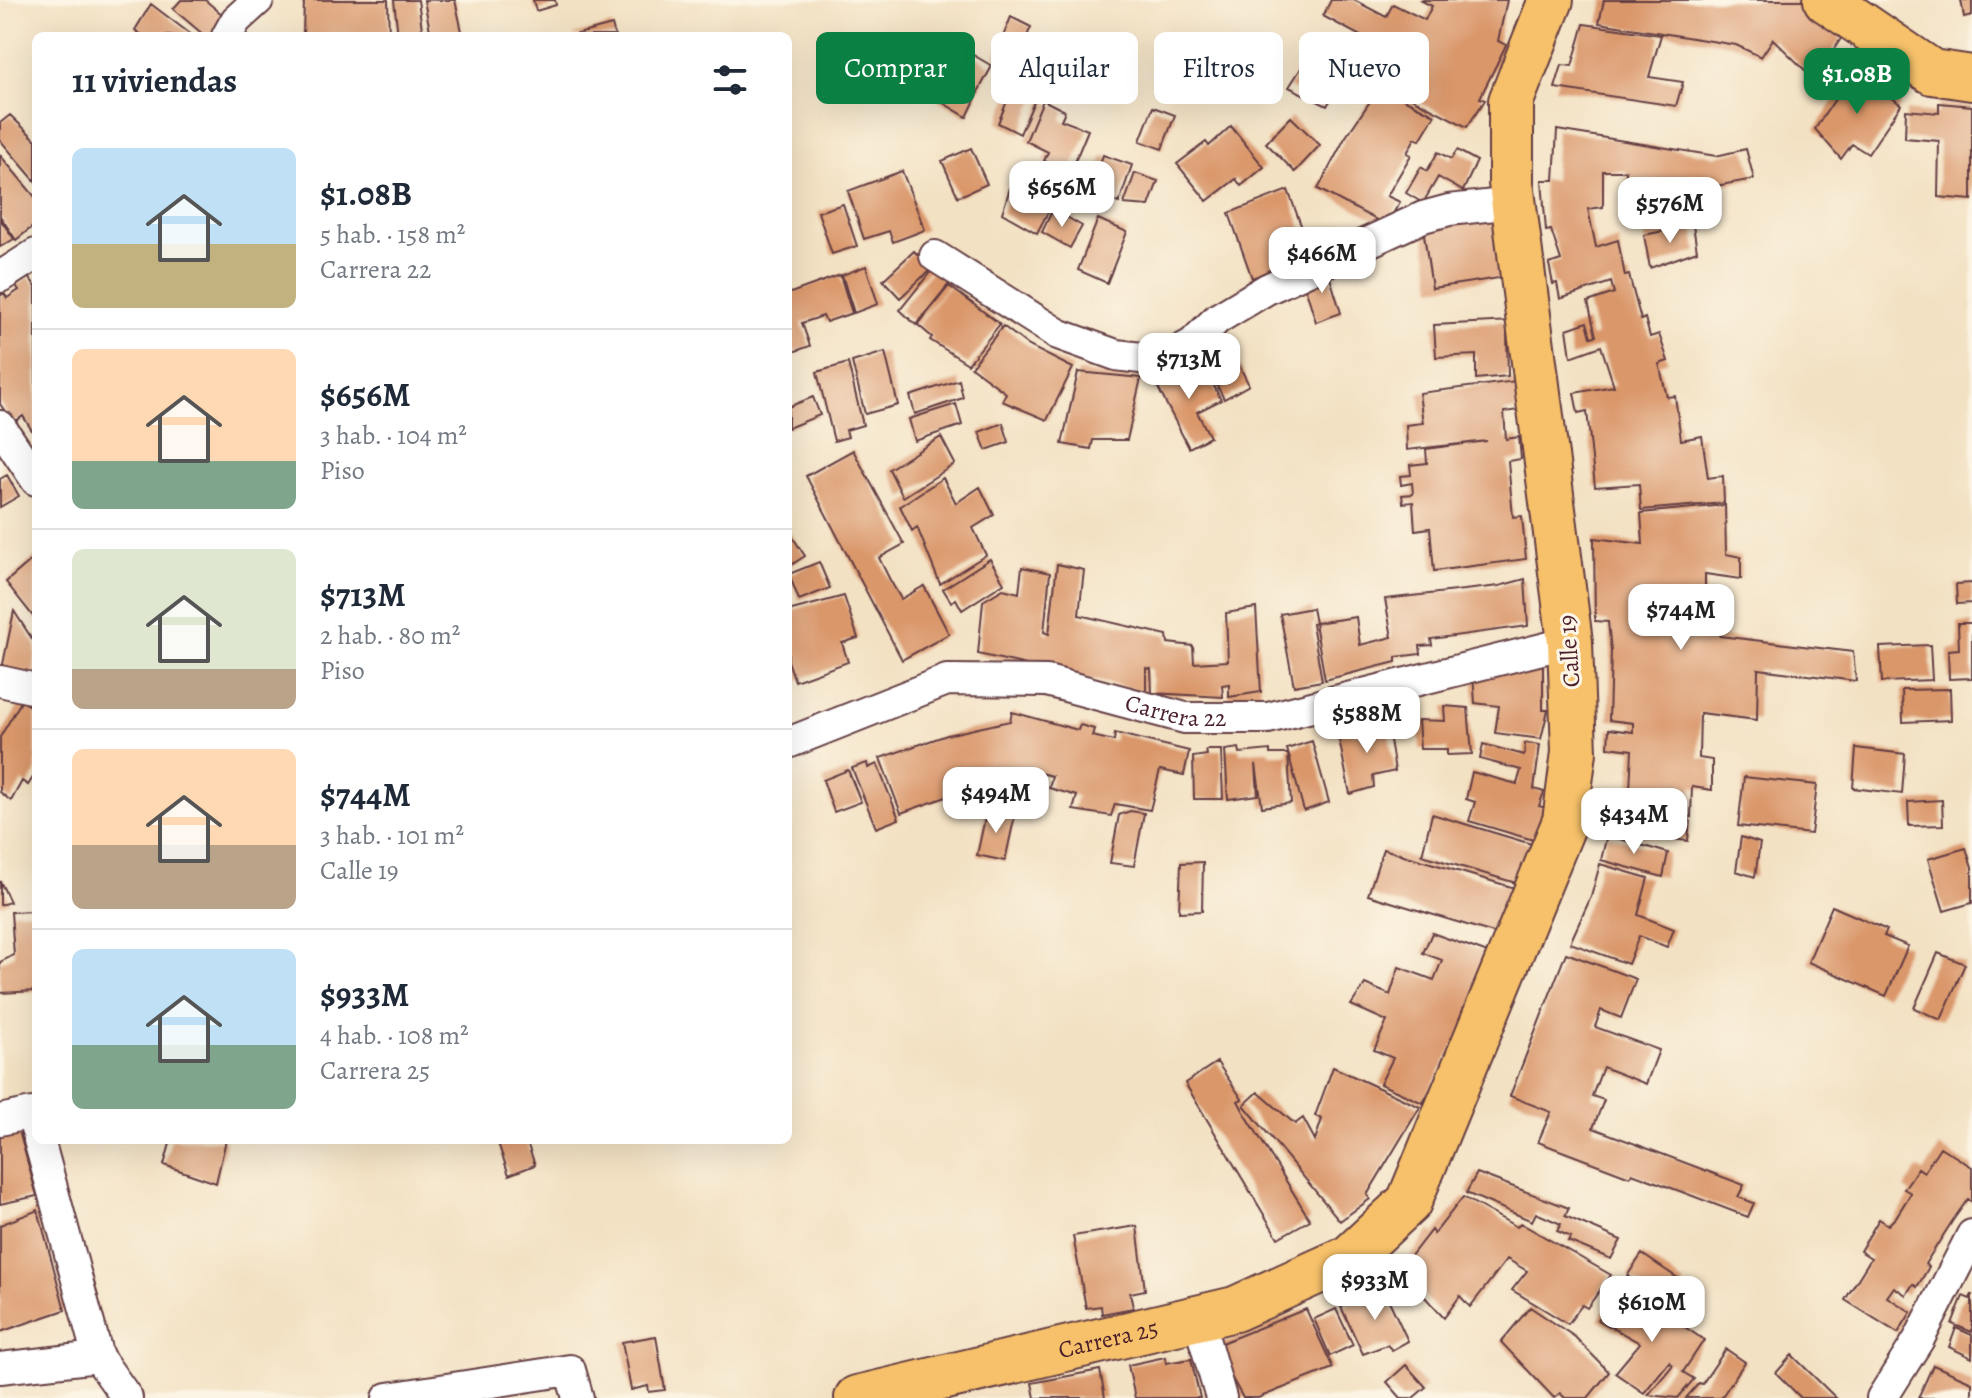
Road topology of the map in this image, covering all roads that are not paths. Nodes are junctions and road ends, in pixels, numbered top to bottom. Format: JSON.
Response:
{"nodes":[{"id":1,"x":258,"y":0,"type":"edge"},
{"id":2,"x":1551,"y":0,"type":"edge"},
{"id":3,"x":1826,"y":0,"type":"edge"},
{"id":4,"x":229,"y":32,"type":"edge"},
{"id":5,"x":1972,"y":78,"type":"edge"},
{"id":6,"x":1513,"y":203,"type":"junction"},
{"id":7,"x":935,"y":256,"type":"dead end"},
{"id":8,"x":32,"y":257,"type":"edge"},
{"id":9,"x":0,"y":277,"type":"edge"},
{"id":10,"x":0,"y":426,"type":"edge"},
{"id":11,"x":32,"y":474,"type":"edge"},
{"id":12,"x":1570,"y":642,"type":"junction"},
{"id":13,"x":0,"y":681,"type":"edge"},
{"id":14,"x":32,"y":688,"type":"edge"},
{"id":15,"x":792,"y":741,"type":"edge"},
{"id":16,"x":32,"y":1113,"type":"edge"},
{"id":17,"x":0,"y":1120,"type":"edge"},
{"id":18,"x":40,"y":1144,"type":"edge"},
{"id":19,"x":1972,"y":1235,"type":"edge"},
{"id":20,"x":1350,"y":1257,"type":"joint"},
{"id":21,"x":1198,"y":1318,"type":"junction"},
{"id":22,"x":98,"y":1357,"type":"junction"},
{"id":23,"x":0,"y":1368,"type":"edge"},
{"id":24,"x":574,"y":1384,"type":"edge"},
{"id":25,"x":127,"y":1398,"type":"edge"},
{"id":26,"x":388,"y":1398,"type":"edge"},
{"id":27,"x":857,"y":1398,"type":"edge"},
{"id":28,"x":1221,"y":1398,"type":"edge"},
{"id":29,"x":1882,"y":1398,"type":"edge"}],
"edges":[{"from":1,"to":4,"type":"street"},
{"from":2,"to":6,"type":"main road","name":"Calle 19"},
{"from":3,"to":5,"type":"main road"},
{"from":6,"to":7,"type":"street"},
{"from":6,"to":12,"type":"main road","name":"Calle 19"},
{"from":8,"to":9,"type":"street"},
{"from":10,"to":11,"type":"street"},
{"from":12,"to":15,"type":"street","name":"Carrera 22"},
{"from":12,"to":20,"type":"main road","name":"Calle 19"},
{"from":13,"to":14,"type":"street"},
{"from":16,"to":17,"type":"street"},
{"from":18,"to":22,"type":"street"},
{"from":19,"to":29,"type":"street"},
{"from":20,"to":21,"type":"main road","name":"Carrera 25"},
{"from":21,"to":27,"type":"main road","name":"Carrera 25"},
{"from":21,"to":28,"type":"street"},
{"from":22,"to":23,"type":"street"},
{"from":22,"to":25,"type":"street"},
{"from":24,"to":26,"type":"street"}]}
